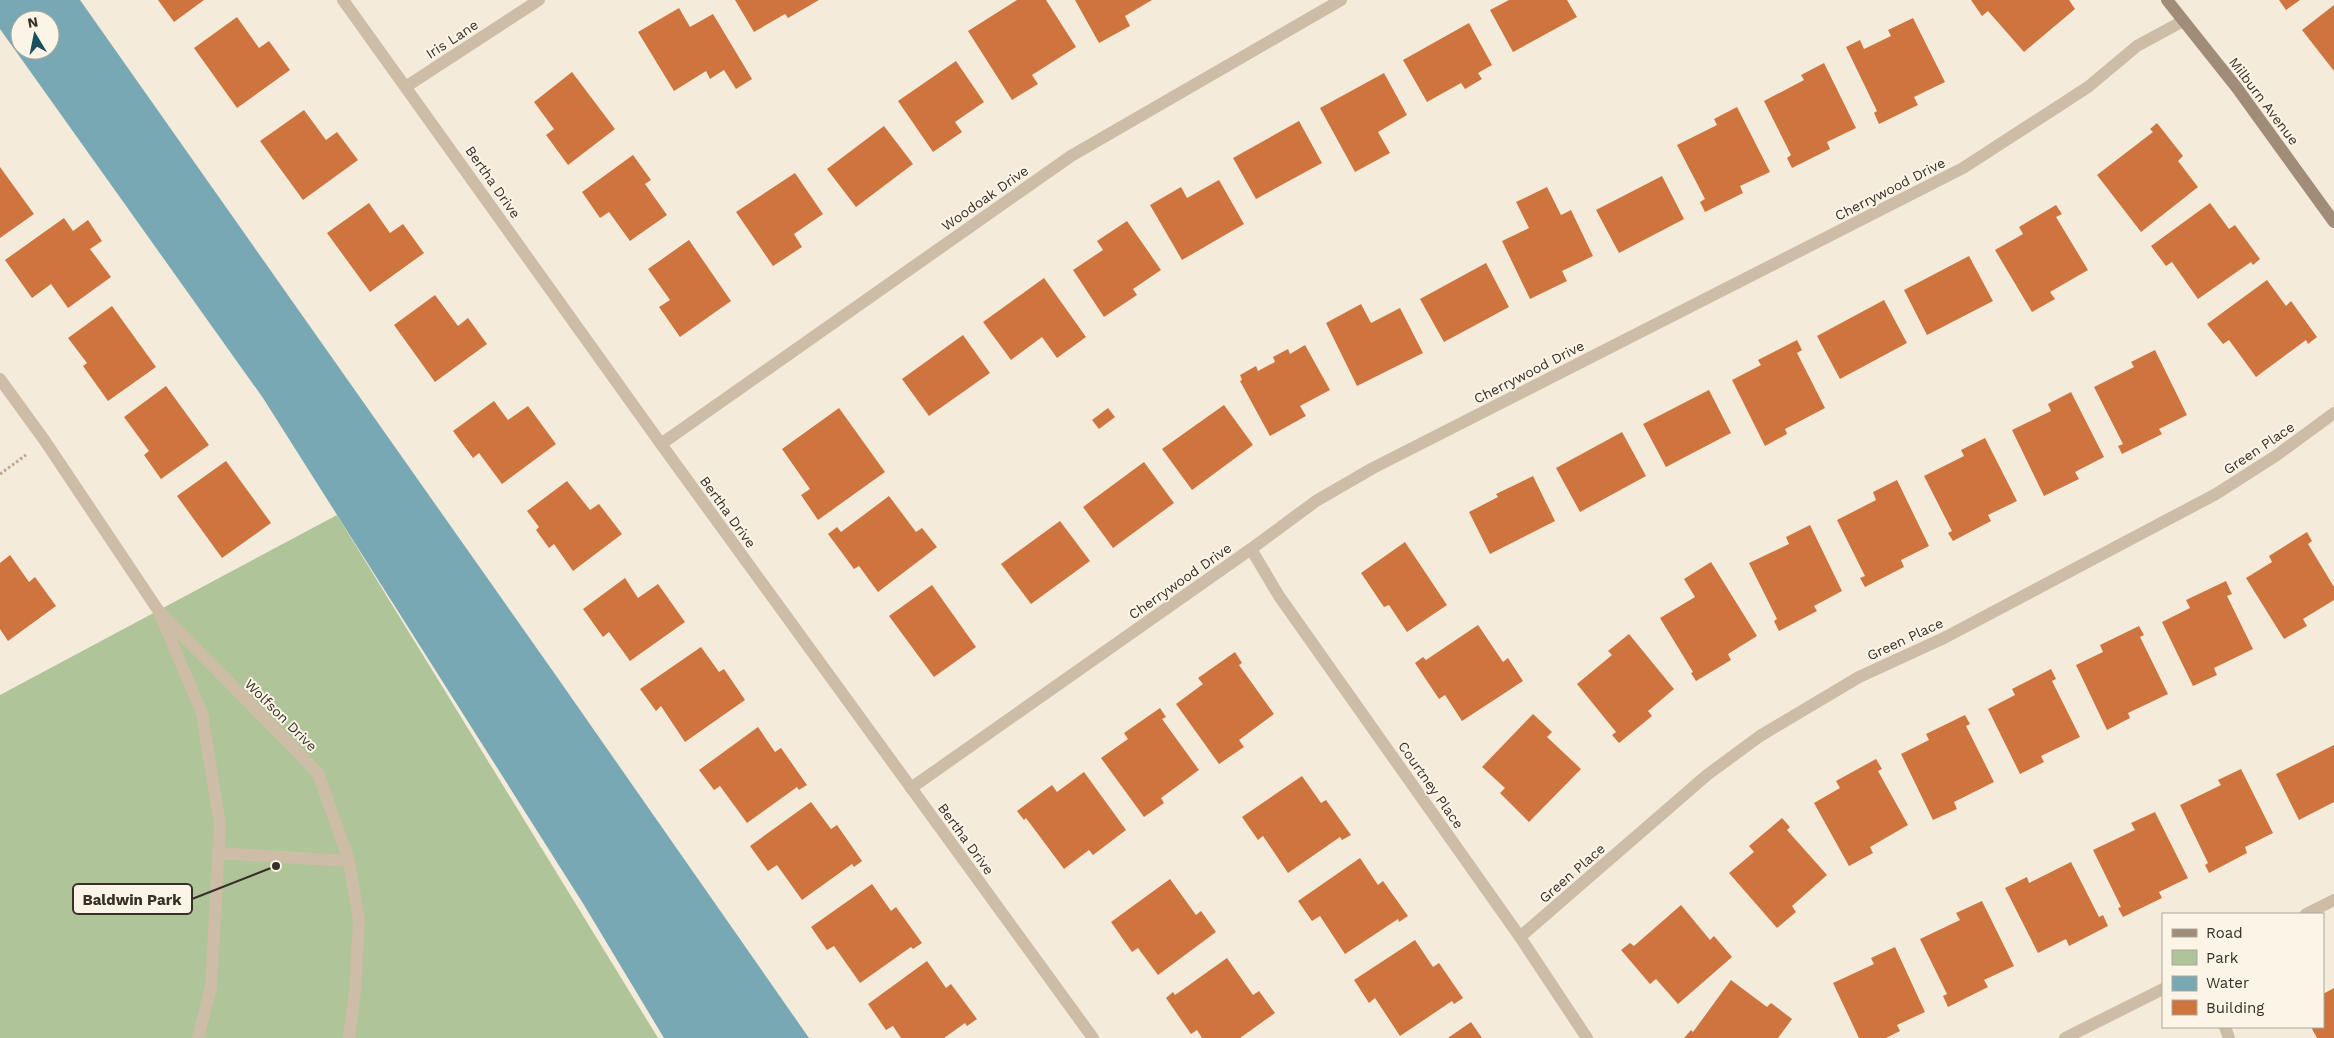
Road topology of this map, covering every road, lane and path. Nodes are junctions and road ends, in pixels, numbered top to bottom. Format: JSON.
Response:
{"nodes":[{"id":1,"x":344,"y":0,"type":"edge"},
{"id":2,"x":539,"y":0,"type":"edge"},
{"id":3,"x":1341,"y":0,"type":"edge"},
{"id":4,"x":2167,"y":0,"type":"edge"},
{"id":5,"x":2183,"y":22,"type":"junction"},
{"id":6,"x":407,"y":86,"type":"junction"},
{"id":7,"x":2334,"y":222,"type":"edge"},
{"id":8,"x":0,"y":379,"type":"edge"},
{"id":9,"x":2334,"y":413,"type":"edge"},
{"id":10,"x":45,"y":441,"type":"junction"},
{"id":11,"x":661,"y":444,"type":"junction"},
{"id":12,"x":0,"y":474,"type":"edge"},
{"id":13,"x":1251,"y":549,"type":"junction"},
{"id":14,"x":158,"y":610,"type":"junction"},
{"id":15,"x":911,"y":788,"type":"junction"},
{"id":16,"x":218,"y":853,"type":"junction"},
{"id":17,"x":349,"y":861,"type":"junction"},
{"id":18,"x":2334,"y":900,"type":"edge"},
{"id":19,"x":2308,"y":913,"type":"edge"},
{"id":20,"x":1520,"y":937,"type":"junction"},
{"id":21,"x":2162,"y":990,"type":"edge"},
{"id":22,"x":198,"y":1038,"type":"edge"},
{"id":23,"x":349,"y":1038,"type":"edge"},
{"id":24,"x":1093,"y":1038,"type":"edge"},
{"id":25,"x":1588,"y":1038,"type":"edge"},
{"id":26,"x":2065,"y":1038,"type":"edge"}],
"edges":[{"from":1,"to":6,"type":"street","name":"Bertha Drive"},
{"from":2,"to":6,"type":"street","name":"Iris Lane"},
{"from":3,"to":11,"type":"street","name":"Woodoak Drive"},
{"from":4,"to":5,"type":"main road","name":"Milburn Avenue"},
{"from":5,"to":7,"type":"main road","name":"Milburn Avenue"},
{"from":5,"to":13,"type":"street","name":"Cherrywood Drive"},
{"from":6,"to":11,"type":"street","name":"Bertha Drive"},
{"from":8,"to":10,"type":"street","name":"Wolfson Drive"},
{"from":9,"to":20,"type":"street","name":"Green Place"},
{"from":10,"to":12,"type":"path"},
{"from":10,"to":14,"type":"street","name":"Wolfson Drive"},
{"from":11,"to":15,"type":"street","name":"Bertha Drive"},
{"from":13,"to":15,"type":"street","name":"Cherrywood Drive"},
{"from":13,"to":20,"type":"street","name":"Courtney Place"},
{"from":14,"to":16,"type":"street","name":"Wolfson Drive"},
{"from":14,"to":17,"type":"street","name":"Wolfson Drive"},
{"from":15,"to":24,"type":"street","name":"Bertha Drive"},
{"from":16,"to":17,"type":"street"},
{"from":16,"to":22,"type":"street","name":"Wolfson Drive"},
{"from":17,"to":23,"type":"street","name":"Wolfson Drive"},
{"from":18,"to":19,"type":"street"},
{"from":20,"to":25,"type":"street","name":"Courtney Place"},
{"from":21,"to":26,"type":"street"}]}
